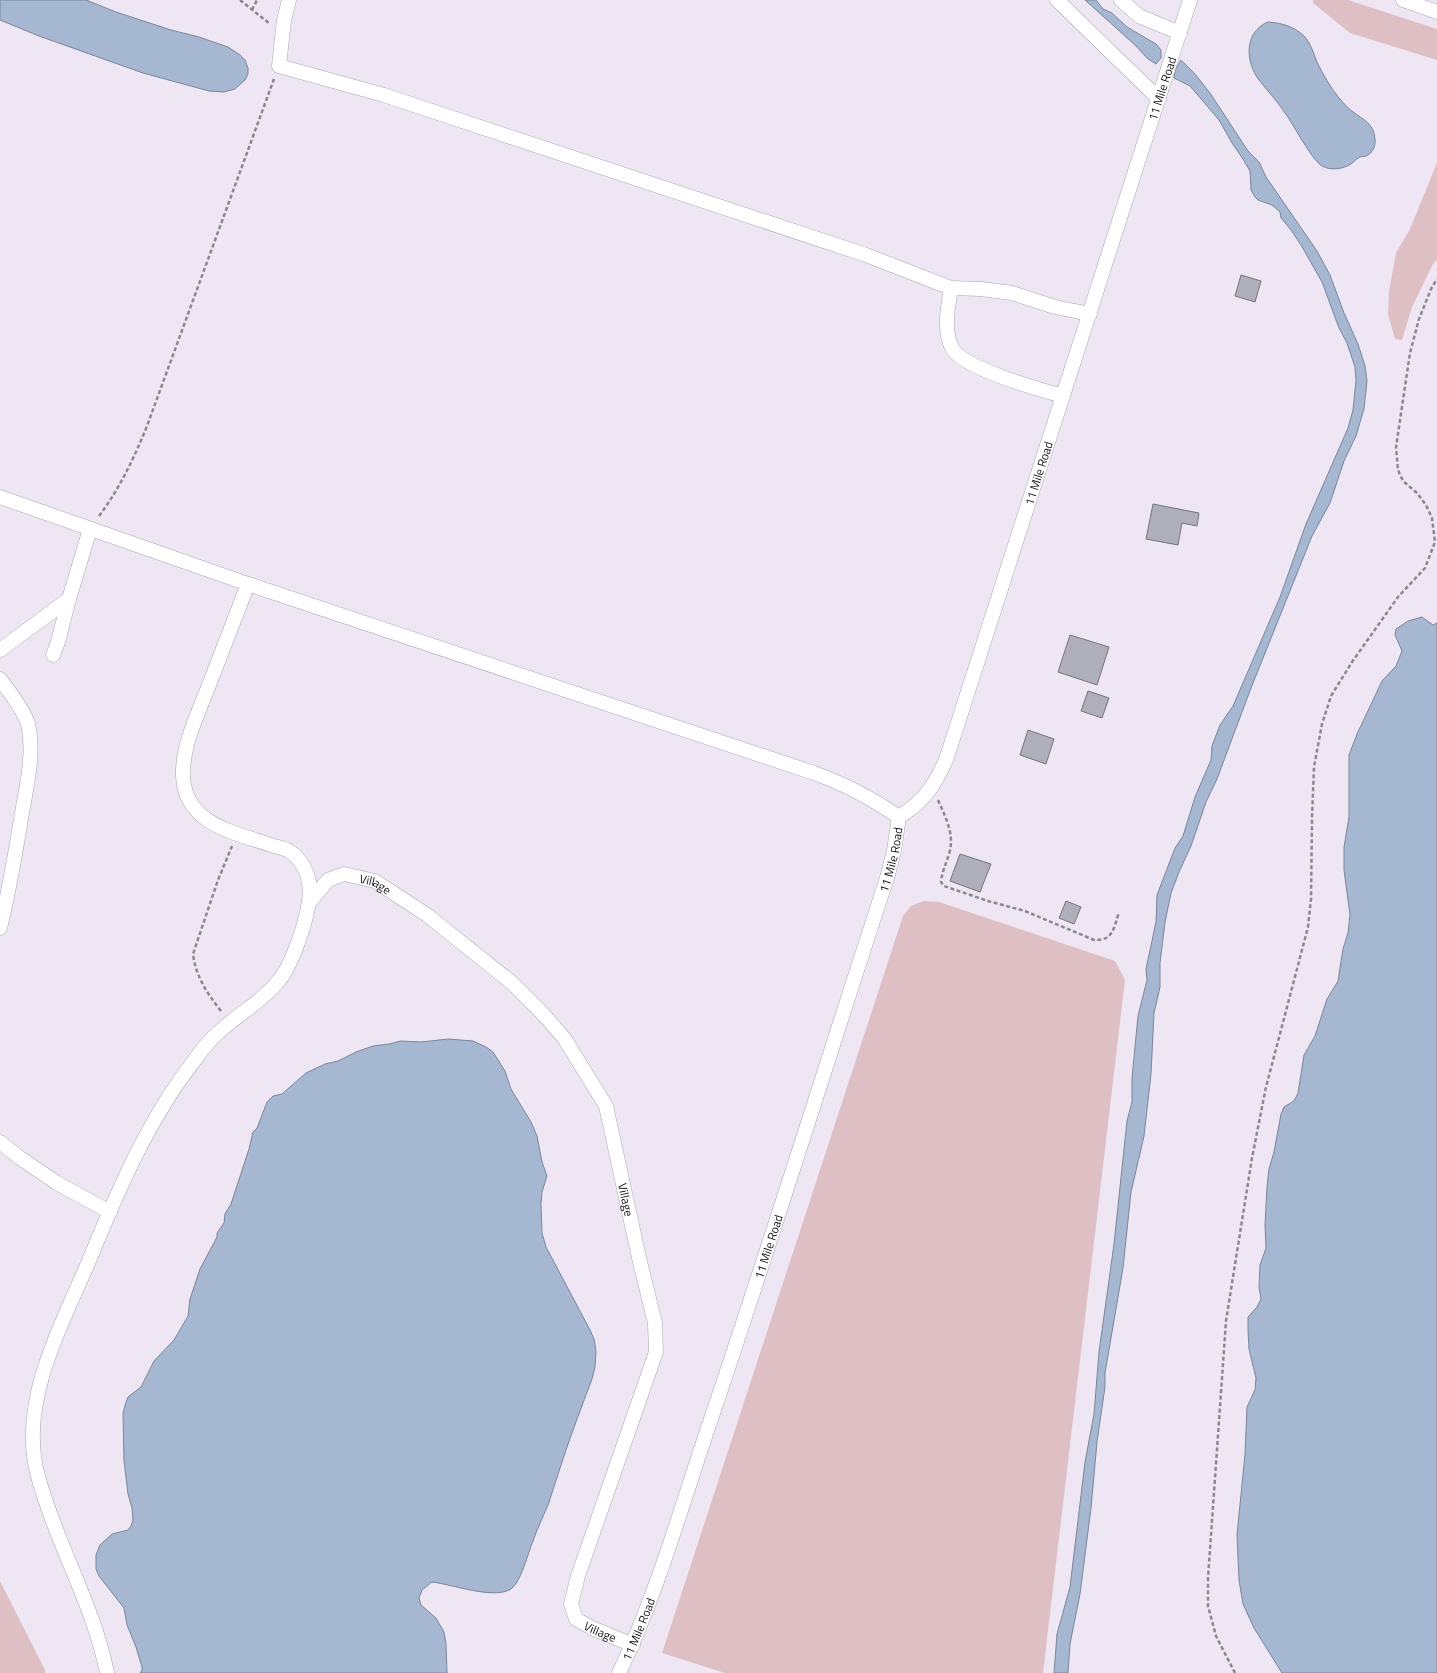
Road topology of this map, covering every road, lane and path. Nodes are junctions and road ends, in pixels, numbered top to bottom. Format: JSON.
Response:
{"nodes":[{"id":1,"x":240,"y":0,"type":"edge"},
{"id":2,"x":257,"y":0,"type":"edge"},
{"id":3,"x":289,"y":0,"type":"edge"},
{"id":4,"x":1057,"y":0,"type":"edge"},
{"id":5,"x":1121,"y":0,"type":"edge"},
{"id":6,"x":1190,"y":0,"type":"edge"},
{"id":7,"x":1403,"y":0,"type":"edge"},
{"id":8,"x":252,"y":10,"type":"junction"},
{"id":9,"x":1437,"y":12,"type":"edge"},
{"id":10,"x":283,"y":29,"type":"junction"},
{"id":11,"x":1180,"y":33,"type":"junction"},
{"id":12,"x":279,"y":66,"type":"junction"},
{"id":13,"x":1159,"y":99,"type":"junction"},
{"id":14,"x":1437,"y":279,"type":"edge"},
{"id":15,"x":951,"y":288,"type":"junction"},
{"id":16,"x":1090,"y":314,"type":"junction"},
{"id":17,"x":1063,"y":396,"type":"junction"},
{"id":18,"x":0,"y":497,"type":"edge"},
{"id":19,"x":90,"y":529,"type":"junction"},
{"id":20,"x":248,"y":584,"type":"junction"},
{"id":21,"x":69,"y":598,"type":"junction"},
{"id":22,"x":0,"y":650,"type":"edge"},
{"id":23,"x":53,"y":655,"type":"dead end"},
{"id":24,"x":0,"y":678,"type":"edge"},
{"id":25,"x":932,"y":788,"type":"junction"},
{"id":26,"x":899,"y":817,"type":"junction"},
{"id":27,"x":239,"y":834,"type":"junction"},
{"id":28,"x":309,"y":903,"type":"junction"},
{"id":29,"x":1120,"y":912,"type":"dead end"},
{"id":30,"x":0,"y":928,"type":"edge"},
{"id":31,"x":229,"y":1023,"type":"junction"},
{"id":32,"x":0,"y":1142,"type":"edge"},
{"id":33,"x":110,"y":1212,"type":"junction"},
{"id":34,"x":633,"y":1645,"type":"junction"},
{"id":35,"x":107,"y":1673,"type":"edge"},
{"id":36,"x":620,"y":1673,"type":"edge"},
{"id":37,"x":1234,"y":1673,"type":"edge"}],
"edges":[{"from":1,"to":8,"type":"path"},
{"from":2,"to":8,"type":"path"},
{"from":3,"to":10,"type":"street"},
{"from":4,"to":13,"type":"street"},
{"from":5,"to":11,"type":"street"},
{"from":6,"to":11,"type":"street","name":"11 Mile Road"},
{"from":7,"to":9,"type":"street"},
{"from":8,"to":10,"type":"path"},
{"from":10,"to":12,"type":"street"},
{"from":11,"to":13,"type":"street","name":"11 Mile Road"},
{"from":12,"to":15,"type":"street"},
{"from":12,"to":19,"type":"path"},
{"from":13,"to":16,"type":"street","name":"11 Mile Road"},
{"from":14,"to":37,"type":"path"},
{"from":15,"to":16,"type":"street"},
{"from":15,"to":17,"type":"street"},
{"from":16,"to":17,"type":"street","name":"11 Mile Road"},
{"from":17,"to":25,"type":"street","name":"11 Mile Road"},
{"from":18,"to":19,"type":"street"},
{"from":19,"to":20,"type":"street"},
{"from":19,"to":21,"type":"street"},
{"from":20,"to":26,"type":"street"},
{"from":20,"to":27,"type":"street"},
{"from":21,"to":22,"type":"street"},
{"from":21,"to":23,"type":"street"},
{"from":24,"to":30,"type":"street"},
{"from":25,"to":26,"type":"street","name":"11 Mile Road"},
{"from":25,"to":29,"type":"path"},
{"from":26,"to":34,"type":"street","name":"11 Mile Road"},
{"from":27,"to":28,"type":"street"},
{"from":27,"to":31,"type":"path"},
{"from":28,"to":31,"type":"street"},
{"from":28,"to":34,"type":"street","name":"Village"},
{"from":31,"to":33,"type":"street"},
{"from":32,"to":33,"type":"street"},
{"from":33,"to":35,"type":"street"},
{"from":34,"to":36,"type":"street","name":"11 Mile Road"}]}
